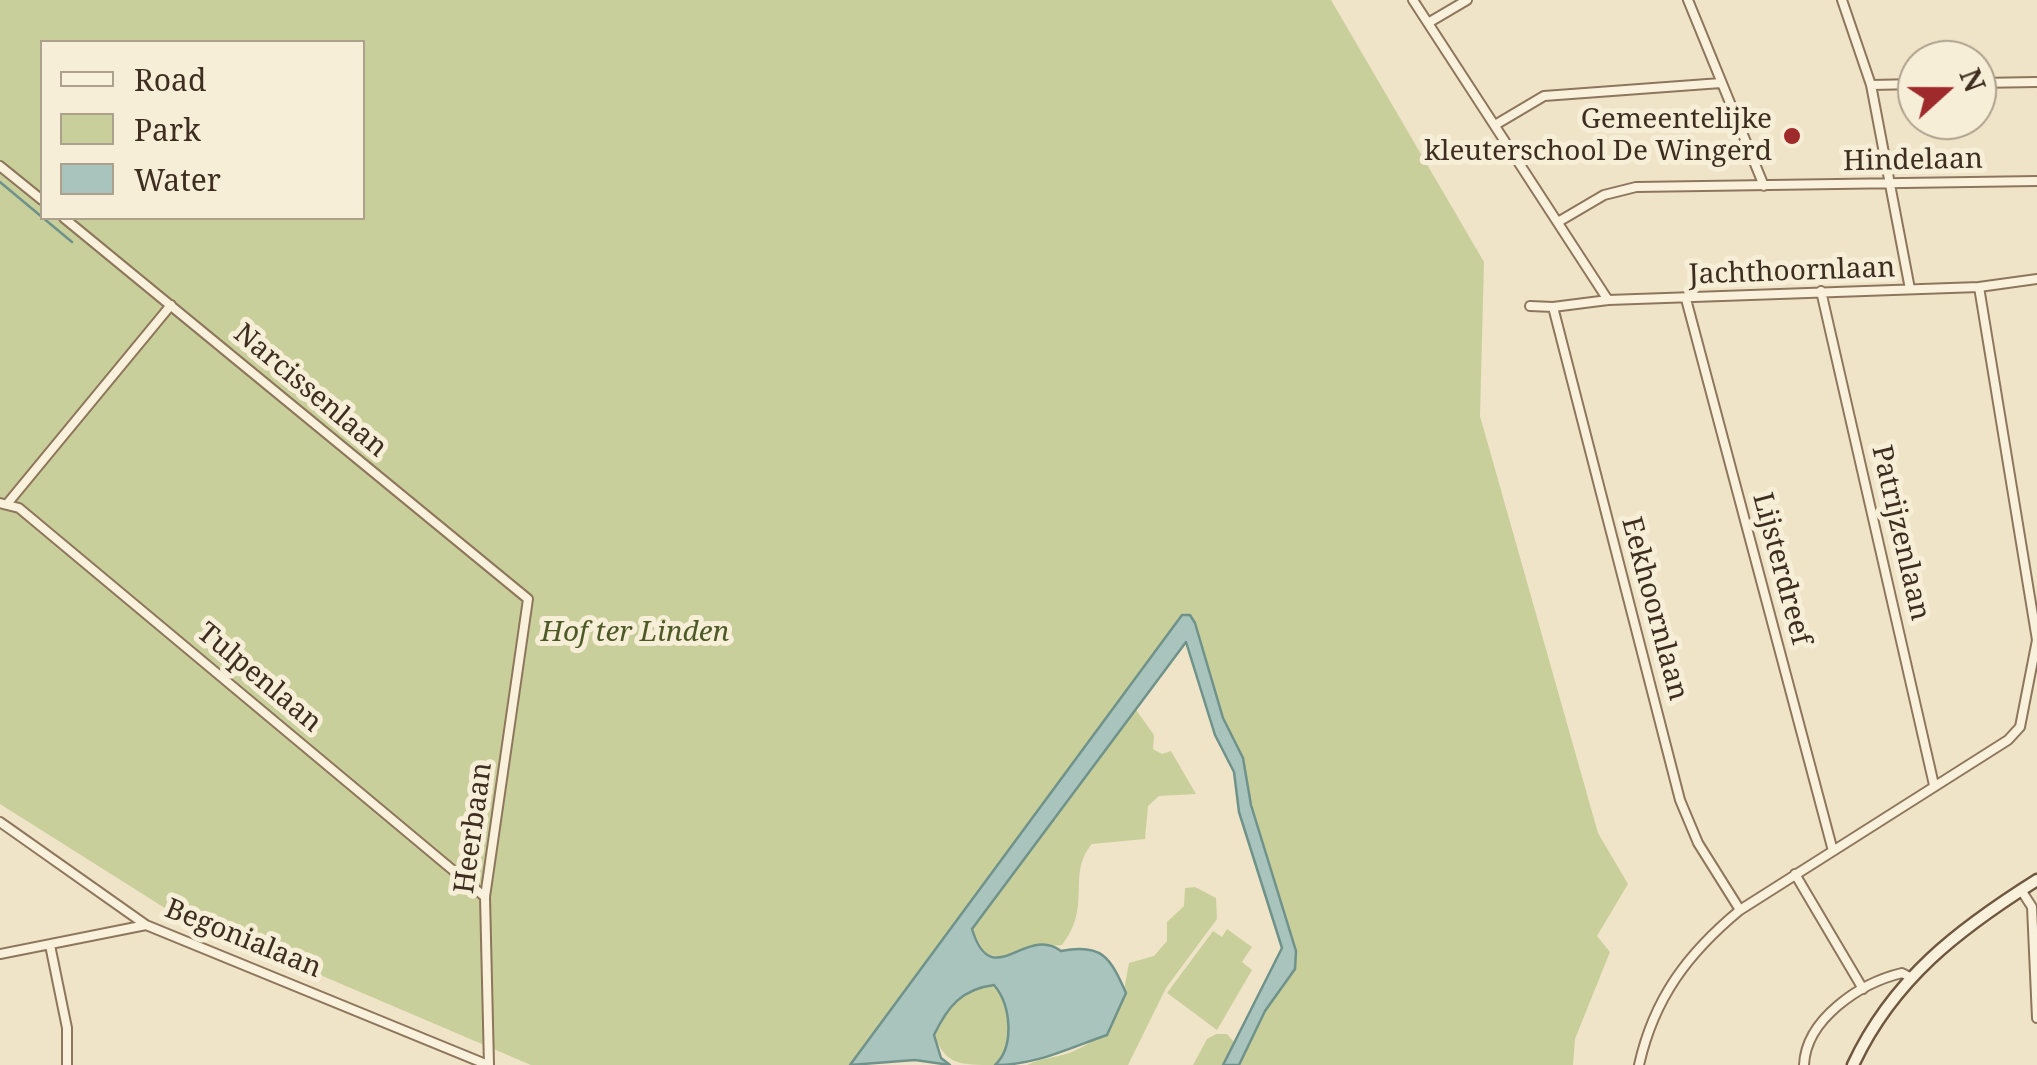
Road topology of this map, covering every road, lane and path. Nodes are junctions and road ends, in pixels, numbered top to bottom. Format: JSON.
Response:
{"nodes":[{"id":1,"x":1413,"y":0,"type":"edge"},
{"id":2,"x":1467,"y":0,"type":"edge"},
{"id":3,"x":1688,"y":0,"type":"edge"},
{"id":4,"x":1842,"y":0,"type":"edge"},
{"id":5,"x":1428,"y":23,"type":"junction"},
{"id":6,"x":2037,"y":82,"type":"edge"},
{"id":7,"x":1722,"y":83,"type":"junction"},
{"id":8,"x":1997,"y":83,"type":"edge"},
{"id":9,"x":1897,"y":84,"type":"edge"},
{"id":10,"x":1871,"y":85,"type":"junction"},
{"id":11,"x":1495,"y":125,"type":"junction"},
{"id":12,"x":0,"y":166,"type":"edge"},
{"id":13,"x":2037,"y":181,"type":"edge"},
{"id":14,"x":1890,"y":185,"type":"junction"},
{"id":15,"x":1764,"y":186,"type":"junction"},
{"id":16,"x":40,"y":198,"type":"edge"},
{"id":17,"x":66,"y":220,"type":"edge"},
{"id":18,"x":1558,"y":222,"type":"junction"},
{"id":19,"x":2037,"y":280,"type":"edge"},
{"id":20,"x":1978,"y":287,"type":"junction"},
{"id":21,"x":1910,"y":289,"type":"junction"},
{"id":22,"x":1821,"y":291,"type":"junction"},
{"id":23,"x":1686,"y":299,"type":"junction"},
{"id":24,"x":1608,"y":300,"type":"junction"},
{"id":25,"x":171,"y":305,"type":"junction"},
{"id":26,"x":1530,"y":306,"type":"dead end"},
{"id":27,"x":1552,"y":308,"type":"junction"},
{"id":28,"x":3,"y":504,"type":"edge"},
{"id":29,"x":528,"y":600,"type":"joint"},
{"id":30,"x":2037,"y":640,"type":"edge"},
{"id":31,"x":1934,"y":785,"type":"junction"},
{"id":32,"x":0,"y":822,"type":"edge"},
{"id":33,"x":1832,"y":851,"type":"junction"},
{"id":34,"x":1796,"y":874,"type":"junction"},
{"id":35,"x":2037,"y":880,"type":"edge"},
{"id":36,"x":2021,"y":890,"type":"junction"},
{"id":37,"x":485,"y":897,"type":"junction"},
{"id":38,"x":1740,"y":910,"type":"junction"},
{"id":39,"x":146,"y":925,"type":"junction"},
{"id":40,"x":50,"y":945,"type":"junction"},
{"id":41,"x":0,"y":954,"type":"edge"},
{"id":42,"x":2035,"y":958,"type":"edge"},
{"id":43,"x":1910,"y":977,"type":"junction"},
{"id":44,"x":1863,"y":989,"type":"junction"},
{"id":45,"x":2037,"y":1018,"type":"edge"},
{"id":46,"x":67,"y":1065,"type":"edge"},
{"id":47,"x":488,"y":1065,"type":"edge"},
{"id":48,"x":1639,"y":1065,"type":"edge"},
{"id":49,"x":1804,"y":1065,"type":"edge"},
{"id":50,"x":1853,"y":1065,"type":"edge"}],
"edges":[{"from":1,"to":5,"type":"street"},
{"from":2,"to":5,"type":"street"},
{"from":3,"to":7,"type":"street"},
{"from":4,"to":10,"type":"street"},
{"from":5,"to":11,"type":"street"},
{"from":6,"to":8,"type":"street"},
{"from":7,"to":11,"type":"street"},
{"from":7,"to":15,"type":"street"},
{"from":9,"to":10,"type":"street"},
{"from":10,"to":14,"type":"street"},
{"from":11,"to":18,"type":"street"},
{"from":12,"to":16,"type":"street"},
{"from":13,"to":14,"type":"street","name":"Hindelaan"},
{"from":14,"to":15,"type":"street","name":"Hindelaan"},
{"from":14,"to":21,"type":"street"},
{"from":15,"to":18,"type":"street","name":"Hindelaan"},
{"from":17,"to":25,"type":"street","name":"Narcissenlaan"},
{"from":18,"to":24,"type":"street"},
{"from":19,"to":20,"type":"street","name":"Jachthoornlaan"},
{"from":20,"to":21,"type":"street","name":"Jachthoornlaan"},
{"from":20,"to":30,"type":"street"},
{"from":21,"to":22,"type":"street","name":"Jachthoornlaan"},
{"from":22,"to":23,"type":"street","name":"Jachthoornlaan"},
{"from":22,"to":31,"type":"street","name":"Patrijzenlaan"},
{"from":23,"to":24,"type":"street","name":"Jachthoornlaan"},
{"from":23,"to":33,"type":"street","name":"Lijsterdreef"},
{"from":24,"to":27,"type":"street","name":"Jachthoornlaan"},
{"from":25,"to":28,"type":"street"},
{"from":25,"to":29,"type":"street","name":"Narcissenlaan"},
{"from":26,"to":27,"type":"street","name":"Jachthoornlaan"},
{"from":27,"to":38,"type":"street","name":"Eekhoornlaan"},
{"from":28,"to":37,"type":"street","name":"Tulpenlaan"},
{"from":29,"to":37,"type":"street","name":"Heerbaan"},
{"from":30,"to":31,"type":"street"},
{"from":31,"to":33,"type":"street"},
{"from":32,"to":39,"type":"street","name":"Begonialaan"},
{"from":33,"to":34,"type":"street"},
{"from":34,"to":38,"type":"street"},
{"from":34,"to":44,"type":"street"},
{"from":35,"to":36,"type":"main road"},
{"from":36,"to":42,"type":"street"},
{"from":36,"to":43,"type":"main road"},
{"from":37,"to":47,"type":"street","name":"Heerbaan"},
{"from":38,"to":48,"type":"street"},
{"from":39,"to":40,"type":"street"},
{"from":39,"to":47,"type":"street","name":"Begonialaan"},
{"from":40,"to":41,"type":"street"},
{"from":40,"to":46,"type":"street"},
{"from":42,"to":45,"type":"street"},
{"from":43,"to":44,"type":"street"},
{"from":43,"to":50,"type":"main road"},
{"from":44,"to":49,"type":"street"}]}
